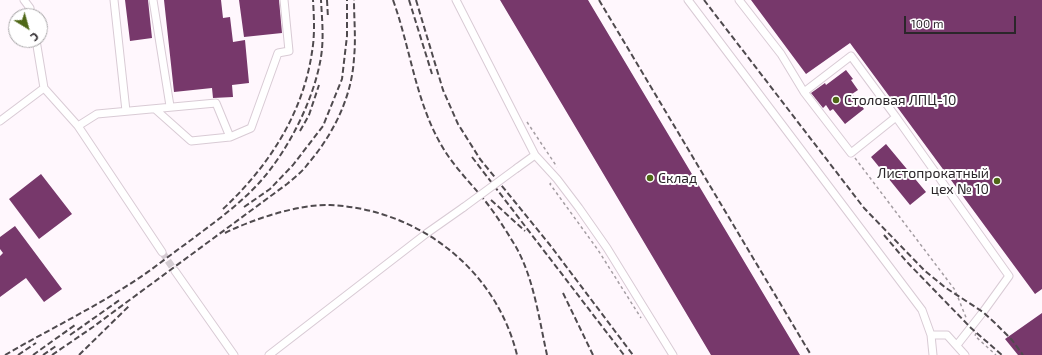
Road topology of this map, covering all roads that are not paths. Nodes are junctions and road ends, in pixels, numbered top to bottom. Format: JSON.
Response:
{"nodes":[{"id":1,"x":114,"y":0,"type":"edge"},
{"id":2,"x":153,"y":0,"type":"edge"},
{"id":3,"x":284,"y":0,"type":"edge"},
{"id":4,"x":456,"y":0,"type":"edge"},
{"id":5,"x":688,"y":0,"type":"edge"},
{"id":6,"x":739,"y":0,"type":"edge"},
{"id":7,"x":37,"y":48,"type":"edge"},
{"id":8,"x":44,"y":88,"type":"junction"},
{"id":9,"x":804,"y":92,"type":"junction"},
{"id":10,"x":170,"y":106,"type":"junction"},
{"id":11,"x":155,"y":109,"type":"junction"},
{"id":12,"x":126,"y":110,"type":"junction"},
{"id":13,"x":896,"y":117,"type":"junction"},
{"id":14,"x":0,"y":121,"type":"edge"},
{"id":15,"x":78,"y":126,"type":"junction"},
{"id":16,"x":230,"y":137,"type":"junction"},
{"id":17,"x":535,"y":155,"type":"junction"},
{"id":18,"x":162,"y":252,"type":"tunnel mouth"},
{"id":19,"x":175,"y":271,"type":"tunnel mouth"},
{"id":20,"x":931,"y":335,"type":"junction"},
{"id":21,"x":957,"y":345,"type":"junction"},
{"id":22,"x":234,"y":355,"type":"edge"},
{"id":23,"x":269,"y":355,"type":"edge"},
{"id":24,"x":673,"y":355,"type":"edge"},
{"id":25,"x":933,"y":355,"type":"edge"},
{"id":26,"x":965,"y":355,"type":"edge"}],
"edges":[{"from":1,"to":12,"type":"lane"},
{"from":2,"to":10,"type":"lane"},
{"from":3,"to":16,"type":"lane"},
{"from":4,"to":17,"type":"lane"},
{"from":5,"to":20,"type":"lane"},
{"from":6,"to":9,"type":"lane"},
{"from":7,"to":8,"type":"lane"},
{"from":8,"to":14,"type":"lane"},
{"from":8,"to":15,"type":"lane"},
{"from":9,"to":13,"type":"lane"},
{"from":9,"to":13,"type":"lane"},
{"from":10,"to":11,"type":"lane"},
{"from":10,"to":16,"type":"lane"},
{"from":11,"to":12,"type":"lane"},
{"from":11,"to":16,"type":"lane"},
{"from":12,"to":15,"type":"lane"},
{"from":13,"to":21,"type":"lane"},
{"from":15,"to":18,"type":"lane"},
{"from":17,"to":23,"type":"lane","bridge":true},
{"from":17,"to":24,"type":"lane"},
{"from":19,"to":22,"type":"lane"},
{"from":20,"to":21,"type":"lane"},
{"from":20,"to":25,"type":"lane"},
{"from":21,"to":26,"type":"lane"}]}
